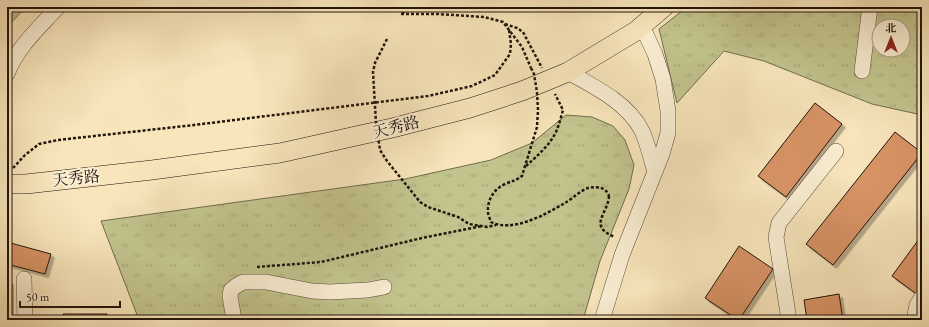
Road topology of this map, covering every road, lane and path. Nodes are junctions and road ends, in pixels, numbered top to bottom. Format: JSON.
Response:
{"nodes":[{"id":1,"x":58,"y":7,"type":"edge"},
{"id":2,"x":409,"y":7,"type":"edge"},
{"id":3,"x":664,"y":7,"type":"edge"},
{"id":4,"x":870,"y":7,"type":"edge"},
{"id":5,"x":505,"y":24,"type":"junction"},
{"id":6,"x":642,"y":26,"type":"junction"},
{"id":7,"x":509,"y":30,"type":"junction"},
{"id":8,"x":387,"y":39,"type":"dead end"},
{"id":9,"x":862,"y":71,"type":"dead end"},
{"id":10,"x":568,"y":72,"type":"junction"},
{"id":11,"x":7,"y":74,"type":"edge"},
{"id":12,"x":548,"y":81,"type":"junction"},
{"id":13,"x":836,"y":151,"type":"dead end"},
{"id":14,"x":526,"y":166,"type":"junction"},
{"id":15,"x":655,"y":172,"type":"junction"},
{"id":16,"x":9,"y":177,"type":"edge"},
{"id":17,"x":496,"y":225,"type":"junction"},
{"id":18,"x":482,"y":226,"type":"junction"},
{"id":19,"x":627,"y":241,"type":"junction"},
{"id":20,"x":24,"y":279,"type":"dead end"},
{"id":21,"x":238,"y":284,"type":"junction"},
{"id":22,"x":384,"y":287,"type":"dead end"},
{"id":23,"x":922,"y":297,"type":"edge"},
{"id":24,"x":25,"y":320,"type":"edge"},
{"id":25,"x":234,"y":320,"type":"edge"},
{"id":26,"x":602,"y":320,"type":"edge"},
{"id":27,"x":789,"y":320,"type":"edge"},
{"id":28,"x":914,"y":320,"type":"edge"}],
"edges":[{"from":1,"to":11,"type":"street"},
{"from":2,"to":5,"type":"path"},
{"from":3,"to":6,"type":"main road","name":"天秀路"},
{"from":4,"to":9,"type":"street"},
{"from":5,"to":7,"type":"path"},
{"from":5,"to":12,"type":"path"},
{"from":6,"to":10,"type":"main road","name":"天秀路"},
{"from":6,"to":15,"type":"street"},
{"from":7,"to":14,"type":"path","bridge":true},
{"from":7,"to":16,"type":"path"},
{"from":8,"to":18,"type":"path","bridge":true},
{"from":10,"to":12,"type":"main road","name":"天秀路"},
{"from":10,"to":15,"type":"street"},
{"from":12,"to":14,"type":"path"},
{"from":12,"to":16,"type":"main road","name":"天秀路"},
{"from":13,"to":27,"type":"street"},
{"from":14,"to":17,"type":"path","bridge":true},
{"from":15,"to":19,"type":"street"},
{"from":17,"to":18,"type":"path","bridge":true},
{"from":17,"to":19,"type":"path","bridge":true},
{"from":18,"to":21,"type":"path"},
{"from":19,"to":26,"type":"street"},
{"from":20,"to":24,"type":"street"},
{"from":21,"to":22,"type":"street"},
{"from":21,"to":25,"type":"street"},
{"from":23,"to":28,"type":"street"}]}
